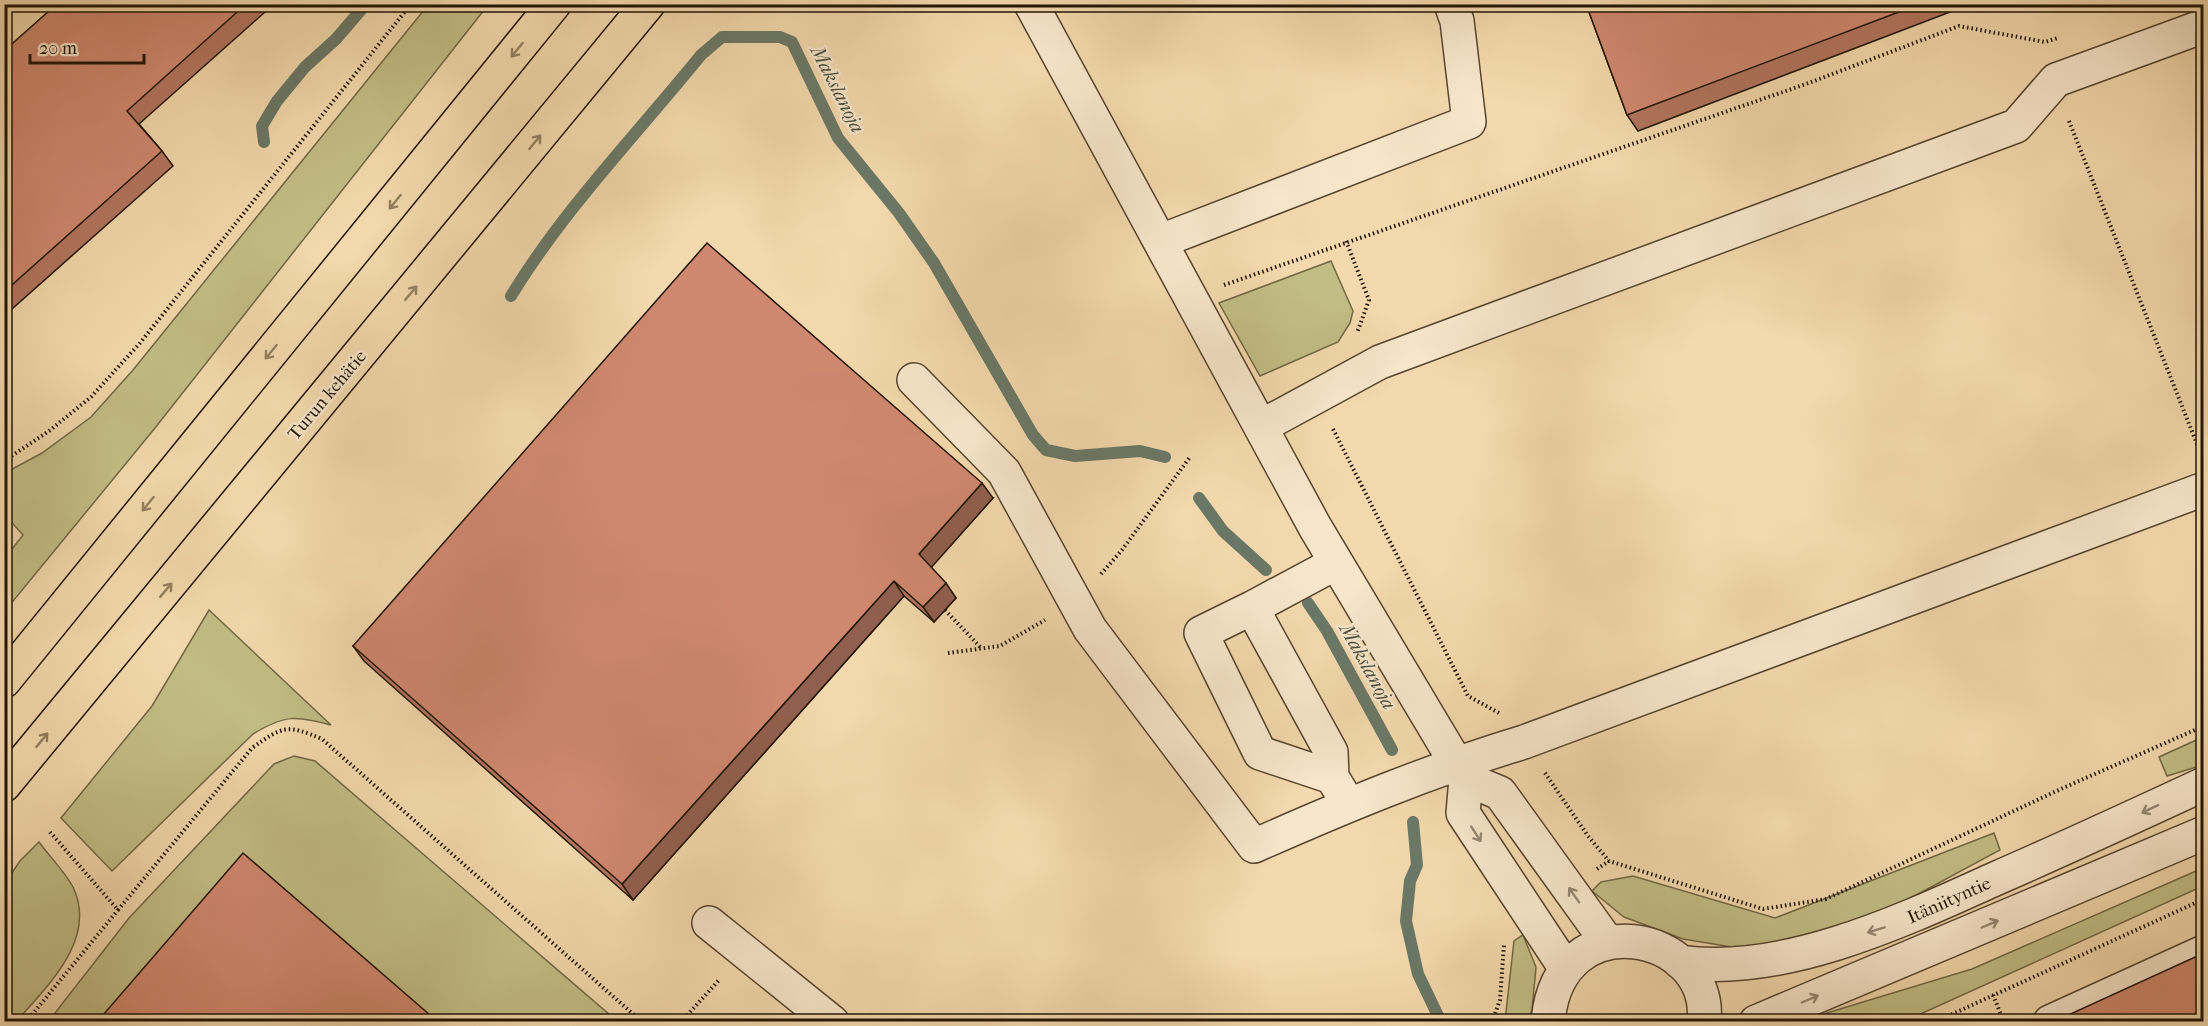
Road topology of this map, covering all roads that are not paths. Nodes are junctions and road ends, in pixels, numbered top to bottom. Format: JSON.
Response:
{"nodes":[{"id":1,"x":554,"y":4,"type":"edge"},
{"id":2,"x":648,"y":4,"type":"edge"},
{"id":3,"x":1031,"y":4,"type":"edge"},
{"id":4,"x":1451,"y":4,"type":"edge"},
{"id":5,"x":2204,"y":26,"type":"edge"},
{"id":6,"x":1161,"y":241,"type":"junction"},
{"id":7,"x":914,"y":380,"type":"dead end"},
{"id":8,"x":1262,"y":426,"type":"junction"},
{"id":9,"x":2204,"y":489,"type":"edge"},
{"id":10,"x":1335,"y":563,"type":"junction"},
{"id":11,"x":1252,"y":608,"type":"junction"},
{"id":12,"x":4,"y":681,"type":"edge"},
{"id":13,"x":1461,"y":771,"type":"junction"},
{"id":14,"x":1332,"y":777,"type":"junction"},
{"id":15,"x":2204,"y":784,"type":"edge"},
{"id":16,"x":4,"y":785,"type":"edge"},
{"id":17,"x":1348,"y":805,"type":"junction"},
{"id":18,"x":2204,"y":833,"type":"edge"},
{"id":19,"x":709,"y":923,"type":"dead end"},
{"id":20,"x":1608,"y":943,"type":"junction"},
{"id":21,"x":2204,"y":952,"type":"edge"},
{"id":22,"x":1680,"y":962,"type":"junction"},
{"id":23,"x":1566,"y":969,"type":"junction"},
{"id":24,"x":832,"y":1022,"type":"edge"},
{"id":25,"x":1548,"y":1022,"type":"edge"},
{"id":26,"x":1704,"y":1022,"type":"edge"},
{"id":27,"x":1756,"y":1022,"type":"edge"},
{"id":28,"x":2050,"y":1022,"type":"edge"}],
"edges":[{"from":1,"to":12,"type":"highway","one_way":true},
{"from":16,"to":2,"type":"highway","name":"Turun kehätie","one_way":true},
{"from":3,"to":6,"type":"street"},
{"from":4,"to":6,"type":"street"},
{"from":5,"to":8,"type":"street"},
{"from":6,"to":8,"type":"street"},
{"from":7,"to":17,"type":"street"},
{"from":8,"to":10,"type":"street"},
{"from":9,"to":13,"type":"street"},
{"from":10,"to":11,"type":"street"},
{"from":10,"to":13,"type":"street"},
{"from":11,"to":14,"type":"street"},
{"from":11,"to":14,"type":"street"},
{"from":13,"to":17,"type":"street"},
{"from":20,"to":13,"type":"street","one_way":true},
{"from":13,"to":23,"type":"street","one_way":true},
{"from":14,"to":17,"type":"street"},
{"from":15,"to":22,"type":"street","name":"Itäniityntie","one_way":true},
{"from":27,"to":18,"type":"street","name":"Itäniityntie","one_way":true},
{"from":19,"to":24,"type":"street"},
{"from":20,"to":22,"type":"street"},
{"from":20,"to":23,"type":"street"},
{"from":21,"to":28,"type":"street"},
{"from":22,"to":26,"type":"street"},
{"from":23,"to":25,"type":"street"}]}
